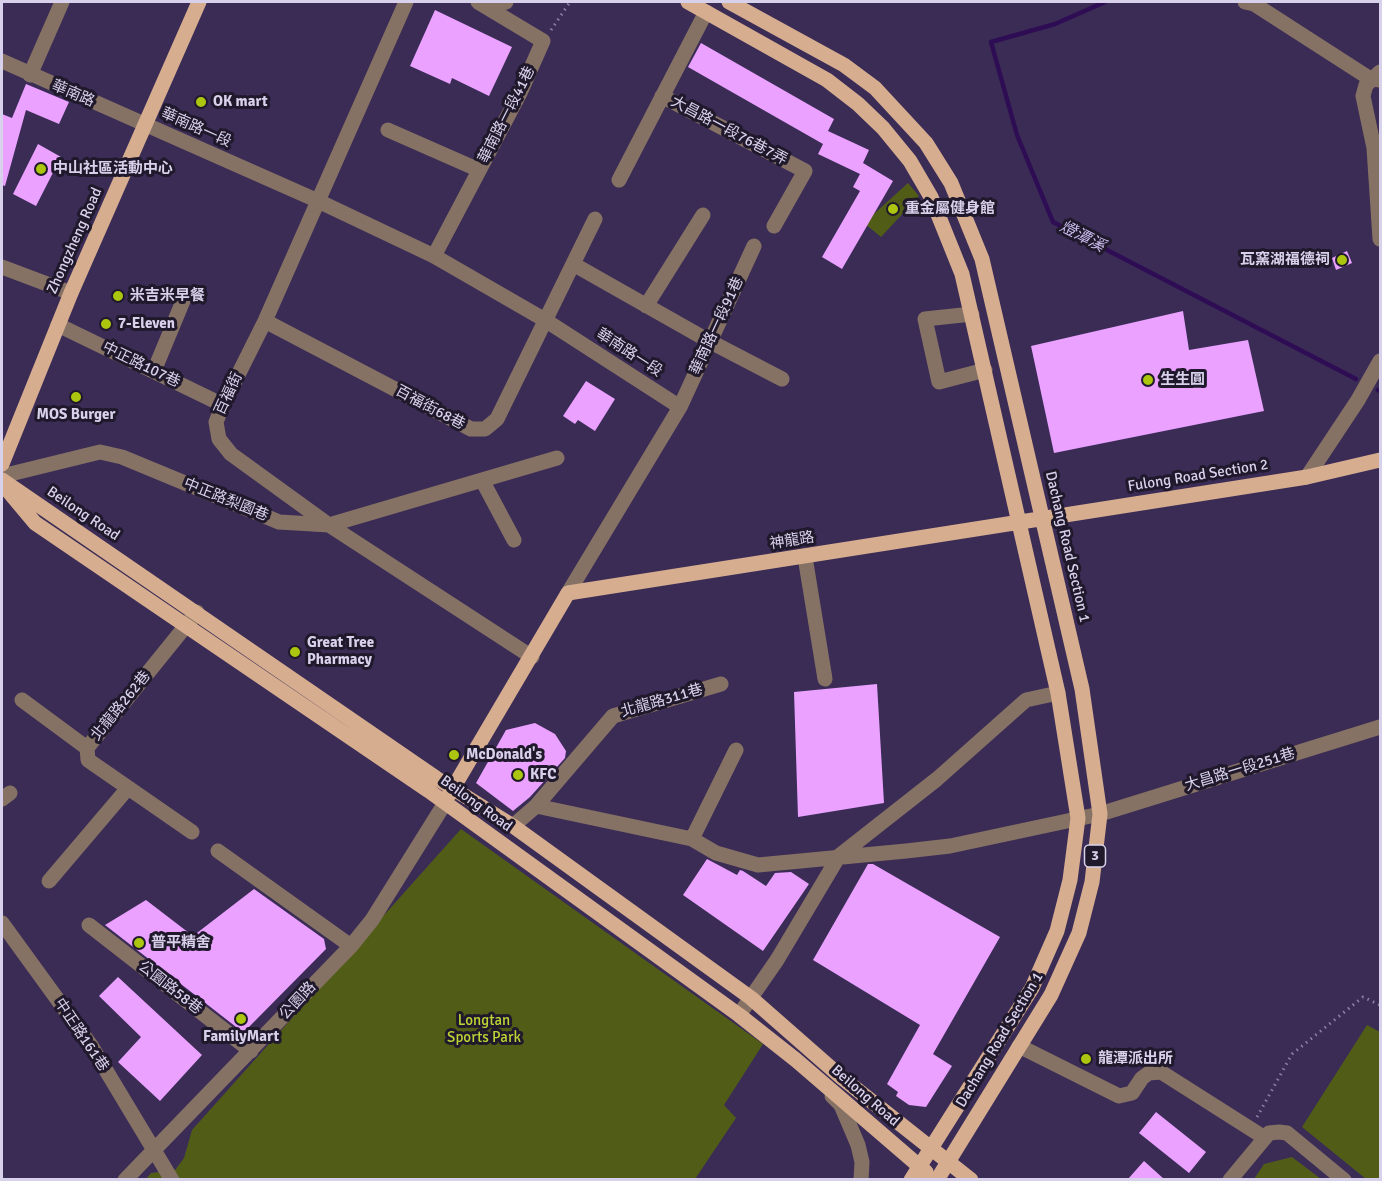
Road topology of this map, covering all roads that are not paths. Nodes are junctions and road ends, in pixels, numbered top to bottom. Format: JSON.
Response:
{"nodes":[{"id":1,"x":62,"y":2,"type":"edge"},
{"id":2,"x":199,"y":2,"type":"edge"},
{"id":3,"x":406,"y":2,"type":"edge"},
{"id":4,"x":506,"y":2,"type":"edge"},
{"id":5,"x":688,"y":2,"type":"edge"},
{"id":6,"x":729,"y":2,"type":"edge"},
{"id":7,"x":1245,"y":2,"type":"edge"},
{"id":8,"x":483,"y":4,"type":"edge"},
{"id":9,"x":706,"y":12,"type":"junction"},
{"id":10,"x":2,"y":61,"type":"edge"},
{"id":11,"x":30,"y":75,"type":"junction"},
{"id":12,"x":1379,"y":77,"type":"edge"},
{"id":13,"x":662,"y":96,"type":"junction"},
{"id":14,"x":146,"y":125,"type":"junction"},
{"id":15,"x":388,"y":130,"type":"dead end"},
{"id":16,"x":479,"y":170,"type":"junction"},
{"id":17,"x":619,"y":180,"type":"dead end"},
{"id":18,"x":316,"y":200,"type":"junction"},
{"id":19,"x":703,"y":215,"type":"dead end"},
{"id":20,"x":595,"y":219,"type":"dead end"},
{"id":21,"x":774,"y":226,"type":"dead end"},
{"id":22,"x":1380,"y":239,"type":"edge"},
{"id":23,"x":754,"y":246,"type":"dead end"},
{"id":24,"x":434,"y":256,"type":"junction"},
{"id":25,"x":573,"y":264,"type":"junction"},
{"id":26,"x":2,"y":267,"type":"edge"},
{"id":27,"x":71,"y":294,"type":"junction"},
{"id":28,"x":183,"y":301,"type":"dead end"},
{"id":29,"x":646,"y":306,"type":"junction"},
{"id":30,"x":972,"y":314,"type":"junction"},
{"id":31,"x":545,"y":320,"type":"junction"},
{"id":32,"x":265,"y":321,"type":"junction"},
{"id":33,"x":58,"y":325,"type":"junction"},
{"id":34,"x":709,"y":341,"type":"junction"},
{"id":35,"x":1380,"y":361,"type":"edge"},
{"id":36,"x":985,"y":370,"type":"junction"},
{"id":37,"x":154,"y":371,"type":"junction"},
{"id":38,"x":782,"y":379,"type":"dead end"},
{"id":39,"x":223,"y":405,"type":"junction"},
{"id":40,"x":680,"y":407,"type":"junction"},
{"id":41,"x":557,"y":458,"type":"dead end"},
{"id":42,"x":1380,"y":460,"type":"edge"},
{"id":43,"x":2,"y":464,"type":"edge"},
{"id":44,"x":2,"y":476,"type":"edge"},
{"id":45,"x":1307,"y":477,"type":"junction"},
{"id":46,"x":482,"y":480,"type":"junction"},
{"id":47,"x":2,"y":482,"type":"edge"},
{"id":48,"x":1041,"y":519,"type":"junction"},
{"id":49,"x":1021,"y":521,"type":"junction"},
{"id":50,"x":329,"y":525,"type":"junction"},
{"id":51,"x":514,"y":540,"type":"dead end"},
{"id":52,"x":805,"y":557,"type":"junction"},
{"id":53,"x":568,"y":593,"type":"junction"},
{"id":54,"x":197,"y":612,"type":"junction"},
{"id":55,"x":186,"y":627,"type":"junction"},
{"id":56,"x":532,"y":657,"type":"junction"},
{"id":57,"x":825,"y":679,"type":"dead end"},
{"id":58,"x":721,"y":684,"type":"dead end"},
{"id":59,"x":1058,"y":693,"type":"junction"},
{"id":60,"x":22,"y":700,"type":"dead end"},
{"id":61,"x":1380,"y":727,"type":"edge"},
{"id":62,"x":87,"y":748,"type":"junction"},
{"id":63,"x":736,"y":750,"type":"dead end"},
{"id":64,"x":128,"y":788,"type":"junction"},
{"id":65,"x":454,"y":788,"type":"junction"},
{"id":66,"x":445,"y":803,"type":"junction"},
{"id":67,"x":536,"y":806,"type":"junction"},
{"id":68,"x":1100,"y":814,"type":"junction"},
{"id":69,"x":1078,"y":818,"type":"junction"},
{"id":70,"x":513,"y":826,"type":"junction"},
{"id":71,"x":192,"y":832,"type":"dead end"},
{"id":72,"x":692,"y":839,"type":"junction"},
{"id":73,"x":218,"y":850,"type":"dead end"},
{"id":74,"x":839,"y":856,"type":"junction"},
{"id":75,"x":49,"y":881,"type":"dead end"},
{"id":76,"x":2,"y":922,"type":"edge"},
{"id":77,"x":89,"y":925,"type":"dead end"},
{"id":78,"x":351,"y":946,"type":"junction"},
{"id":79,"x":751,"y":998,"type":"junction"},
{"id":80,"x":739,"y":1015,"type":"junction"},
{"id":81,"x":1019,"y":1046,"type":"junction"},
{"id":82,"x":251,"y":1051,"type":"junction"},
{"id":83,"x":796,"y":1060,"type":"junction"},
{"id":84,"x":1265,"y":1138,"type":"junction"},
{"id":85,"x":931,"y":1148,"type":"junction"},
{"id":86,"x":154,"y":1151,"type":"junction"},
{"id":87,"x":948,"y":1161,"type":"junction"},
{"id":88,"x":915,"y":1173,"type":"edge"},
{"id":89,"x":125,"y":1179,"type":"edge"},
{"id":90,"x":172,"y":1179,"type":"edge"},
{"id":91,"x":861,"y":1179,"type":"edge"},
{"id":92,"x":936,"y":1179,"type":"edge"},
{"id":93,"x":971,"y":1179,"type":"edge"},
{"id":94,"x":1230,"y":1179,"type":"edge"},
{"id":95,"x":1344,"y":1179,"type":"edge"}],
"edges":[{"from":1,"to":11,"type":"street"},
{"from":2,"to":14,"type":"main road","name":"Zhongzheng Road"},
{"from":3,"to":18,"type":"street","name":"百福街"},
{"from":4,"to":8,"type":"street"},
{"from":5,"to":9,"type":"main road","name":"Dachang Road Section 1","number":"3"},
{"from":6,"to":48,"type":"main road","name":"Dachang Road Section 1","number":"3"},
{"from":7,"to":12,"type":"street"},
{"from":8,"to":16,"type":"street","name":"華南路一段41巷"},
{"from":9,"to":13,"type":"street"},
{"from":9,"to":30,"type":"main road","name":"Dachang Road Section 1","number":"3"},
{"from":10,"to":11,"type":"street","name":"華南路"},
{"from":11,"to":14,"type":"street","name":"華南路"},
{"from":12,"to":22,"type":"street"},
{"from":13,"to":17,"type":"street"},
{"from":13,"to":21,"type":"street","name":"大昌路一段76巷7弄"},
{"from":14,"to":18,"type":"street","name":"華南路一段"},
{"from":14,"to":27,"type":"main road","name":"Zhongzheng Road"},
{"from":15,"to":16,"type":"street"},
{"from":16,"to":24,"type":"street","name":"華南路一段41巷"},
{"from":18,"to":24,"type":"street","name":"華南路一段"},
{"from":18,"to":32,"type":"street","name":"百福街"},
{"from":19,"to":29,"type":"street"},
{"from":20,"to":25,"type":"street","name":"百福街68巷"},
{"from":23,"to":34,"type":"street","name":"華南路一段91巷"},
{"from":24,"to":31,"type":"street","name":"華南路一段"},
{"from":25,"to":29,"type":"street"},
{"from":25,"to":31,"type":"street","name":"百福街68巷"},
{"from":26,"to":27,"type":"street"},
{"from":27,"to":33,"type":"main road","name":"Zhongzheng Road"},
{"from":28,"to":37,"type":"street"},
{"from":29,"to":34,"type":"street"},
{"from":30,"to":36,"type":"main road","name":"Dachang Road Section 1","number":"3"},
{"from":30,"to":36,"type":"street"},
{"from":31,"to":32,"type":"street","name":"百福街68巷"},
{"from":31,"to":40,"type":"street","name":"華南路一段"},
{"from":32,"to":39,"type":"street","name":"百福街"},
{"from":33,"to":37,"type":"street","name":"中正路107巷"},
{"from":33,"to":43,"type":"main road","name":"Zhongzheng Road"},
{"from":34,"to":38,"type":"street"},
{"from":34,"to":40,"type":"street","name":"華南路一段91巷"},
{"from":35,"to":45,"type":"street"},
{"from":36,"to":49,"type":"main road","name":"Dachang Road Section 1","number":"3"},
{"from":37,"to":39,"type":"street","name":"中正路107巷"},
{"from":39,"to":50,"type":"street","name":"百福街"},
{"from":40,"to":53,"type":"street"},
{"from":41,"to":46,"type":"street","name":"中正路梨園巷"},
{"from":42,"to":45,"type":"main road","name":"Fulong Road Section 2"},
{"from":44,"to":50,"type":"street","name":"中正路梨園巷"},
{"from":45,"to":48,"type":"main road","name":"Fulong Road Section 2"},
{"from":46,"to":50,"type":"street","name":"中正路梨園巷"},
{"from":46,"to":51,"type":"street"},
{"from":47,"to":54,"type":"main road","name":"Beilong Road"},
{"from":47,"to":55,"type":"main road","name":"Beilong Road"},
{"from":48,"to":49,"type":"main road","name":"Fulong Road Section 2"},
{"from":48,"to":68,"type":"main road","name":"Dachang Road Section 1","number":"3"},
{"from":49,"to":52,"type":"main road","name":"神龍路"},
{"from":49,"to":59,"type":"main road","name":"Dachang Road Section 1","number":"3"},
{"from":50,"to":56,"type":"street","name":"百福街"},
{"from":52,"to":53,"type":"main road","name":"神龍路"},
{"from":52,"to":57,"type":"street"},
{"from":53,"to":56,"type":"main road"},
{"from":54,"to":55,"type":"street","name":"北龍路262巷"},
{"from":54,"to":65,"type":"main road","name":"Beilong Road"},
{"from":55,"to":62,"type":"street","name":"北龍路262巷"},
{"from":55,"to":66,"type":"main road","name":"Beilong Road"},
{"from":56,"to":65,"type":"main road"},
{"from":58,"to":67,"type":"street","name":"北龍路311巷"},
{"from":59,"to":69,"type":"main road","name":"Dachang Road Section 1","number":"3"},
{"from":59,"to":74,"type":"street"},
{"from":60,"to":62,"type":"street"},
{"from":61,"to":68,"type":"street","name":"大昌路一段251巷"},
{"from":62,"to":64,"type":"street","name":"北龍路262巷"},
{"from":63,"to":72,"type":"street"},
{"from":64,"to":71,"type":"street","name":"北龍路262巷"},
{"from":64,"to":75,"type":"street"},
{"from":65,"to":66,"type":"main road"},
{"from":65,"to":70,"type":"main road","name":"Beilong Road"},
{"from":66,"to":78,"type":"street","name":"公園路"},
{"from":66,"to":80,"type":"main road","name":"Beilong Road"},
{"from":67,"to":70,"type":"street","name":"北龍路311巷"},
{"from":67,"to":72,"type":"street"},
{"from":68,"to":69,"type":"street","name":"大昌路一段251巷"},
{"from":68,"to":81,"type":"main road","name":"Dachang Road Section 1","number":"3"},
{"from":69,"to":74,"type":"street","name":"大昌路一段251巷"},
{"from":69,"to":85,"type":"main road","name":"Dachang Road Section 1","number":"3"},
{"from":70,"to":79,"type":"main road","name":"Beilong Road"},
{"from":72,"to":74,"type":"street","name":"大昌路一段251巷"},
{"from":73,"to":78,"type":"street"},
{"from":74,"to":79,"type":"street"},
{"from":76,"to":86,"type":"street","name":"中正路161巷"},
{"from":77,"to":82,"type":"street","name":"公園路58巷"},
{"from":78,"to":82,"type":"street","name":"公園路"},
{"from":79,"to":80,"type":"street"},
{"from":79,"to":85,"type":"main road","name":"Beilong Road"},
{"from":80,"to":83,"type":"main road","name":"Beilong Road"},
{"from":81,"to":84,"type":"street"},
{"from":81,"to":87,"type":"main road","name":"Dachang Road Section 1","number":"3"},
{"from":82,"to":86,"type":"street","name":"公園路"},
{"from":83,"to":88,"type":"main road","name":"Beilong Road"},
{"from":83,"to":91,"type":"street"},
{"from":84,"to":94,"type":"street"},
{"from":84,"to":95,"type":"street"},
{"from":85,"to":87,"type":"main road","name":"Beilong Road"},
{"from":85,"to":88,"type":"main road","name":"Dachang Road Section 1","number":"3"},
{"from":86,"to":89,"type":"street","name":"公園路"},
{"from":86,"to":90,"type":"street","name":"中正路161巷"},
{"from":87,"to":92,"type":"main road","name":"Dachang Road Section 1","number":"3"},
{"from":87,"to":93,"type":"main road","name":"Beilong Road"},
{"from":88,"to":92,"type":"main road","number":"3"}]}
